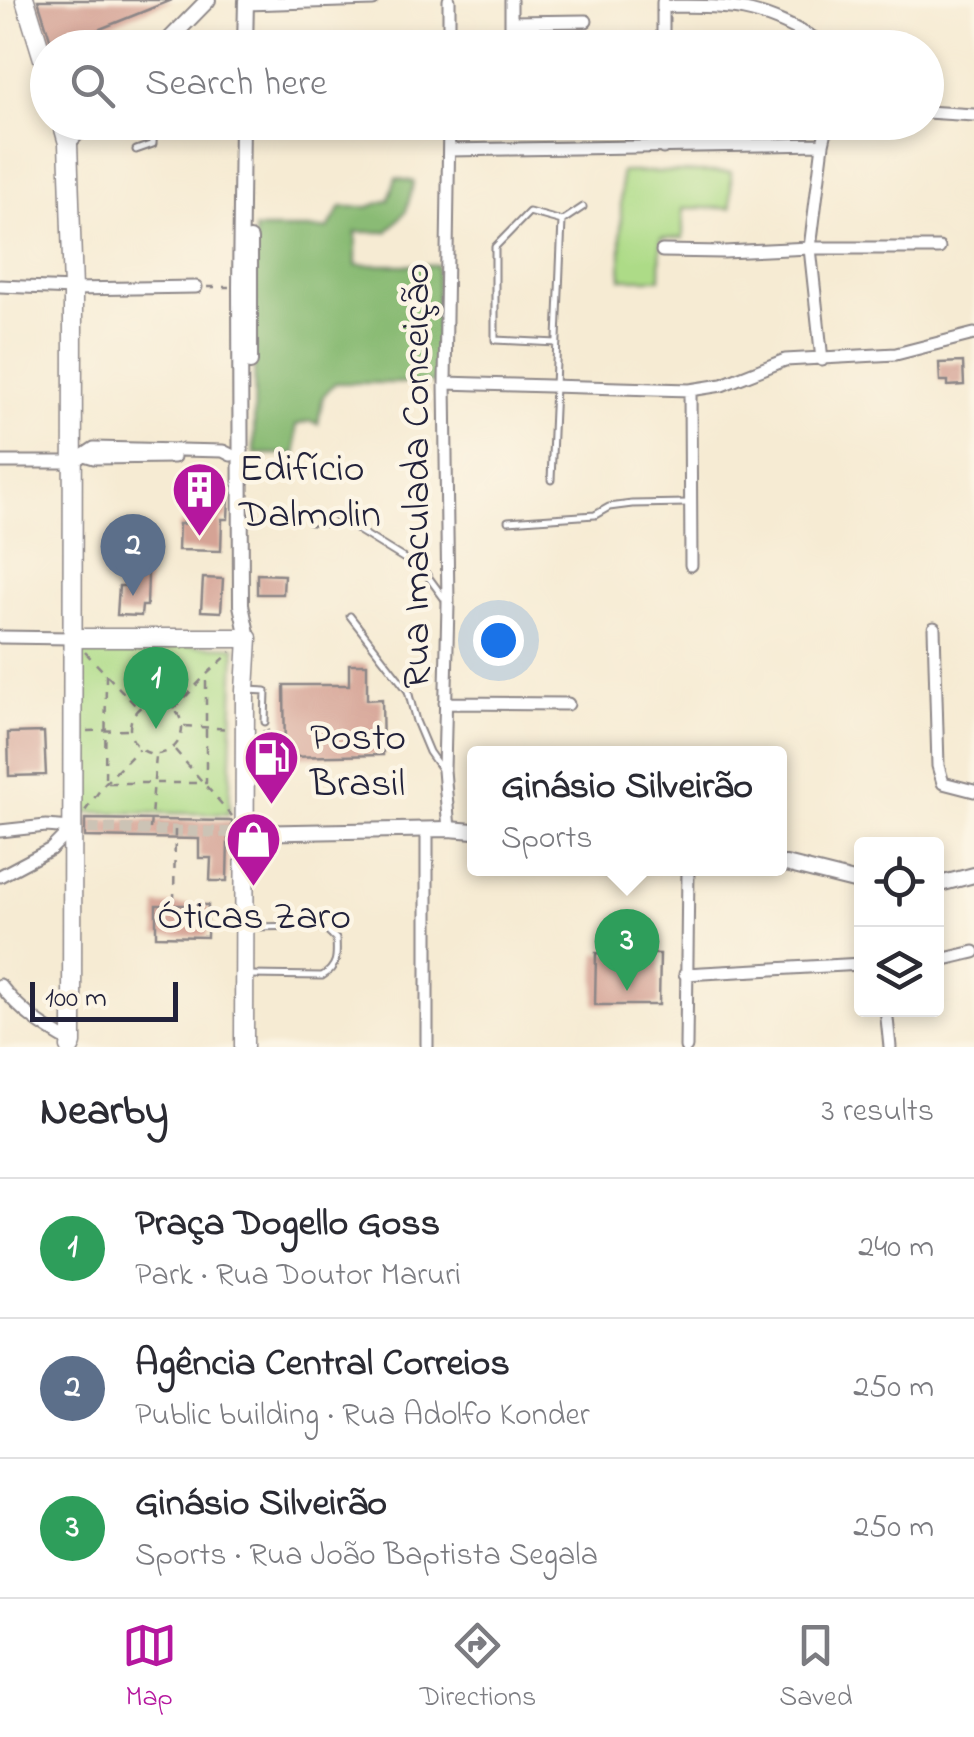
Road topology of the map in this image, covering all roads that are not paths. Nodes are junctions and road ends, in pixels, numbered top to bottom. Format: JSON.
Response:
{"nodes":[{"id":1,"x":25,"y":0,"type":"edge"},
{"id":2,"x":208,"y":0,"type":"edge"},
{"id":3,"x":373,"y":0,"type":"edge"},
{"id":4,"x":449,"y":0,"type":"edge"},
{"id":5,"x":511,"y":0,"type":"edge"},
{"id":6,"x":246,"y":2,"type":"edge"},
{"id":7,"x":663,"y":3,"type":"edge"},
{"id":8,"x":586,"y":20,"type":"dead end"},
{"id":9,"x":511,"y":22,"type":"junction"},
{"id":10,"x":34,"y":30,"type":"edge"},
{"id":11,"x":178,"y":30,"type":"edge"},
{"id":12,"x":245,"y":30,"type":"edge"},
{"id":13,"x":449,"y":30,"type":"edge"},
{"id":14,"x":510,"y":30,"type":"edge"},
{"id":15,"x":663,"y":30,"type":"edge"},
{"id":16,"x":798,"y":30,"type":"edge"},
{"id":17,"x":944,"y":113,"type":"edge"},
{"id":18,"x":974,"y":115,"type":"edge"},
{"id":19,"x":67,"y":140,"type":"edge"},
{"id":20,"x":71,"y":140,"type":"edge"},
{"id":21,"x":153,"y":140,"type":"edge"},
{"id":22,"x":245,"y":140,"type":"edge"},
{"id":23,"x":245,"y":140,"type":"edge"},
{"id":24,"x":449,"y":140,"type":"edge"},
{"id":25,"x":663,"y":140,"type":"edge"},
{"id":26,"x":824,"y":140,"type":"edge"},
{"id":27,"x":68,"y":143,"type":"junction"},
{"id":28,"x":823,"y":144,"type":"junction"},
{"id":29,"x":663,"y":148,"type":"junction"},
{"id":30,"x":136,"y":150,"type":"dead end"},
{"id":31,"x":449,"y":150,"type":"junction"},
{"id":32,"x":583,"y":208,"type":"dead end"},
{"id":33,"x":562,"y":221,"type":"junction"},
{"id":34,"x":810,"y":248,"type":"junction"},
{"id":35,"x":939,"y":248,"type":"dead end"},
{"id":36,"x":662,"y":251,"type":"dead end"},
{"id":37,"x":0,"y":286,"type":"edge"},
{"id":38,"x":196,"y":287,"type":"road end"},
{"id":39,"x":73,"y":289,"type":"junction"},
{"id":40,"x":974,"y":334,"type":"edge"},
{"id":41,"x":557,"y":344,"type":"junction"},
{"id":42,"x":822,"y":360,"type":"junction"},
{"id":43,"x":445,"y":384,"type":"junction"},
{"id":44,"x":554,"y":386,"type":"junction"},
{"id":45,"x":690,"y":390,"type":"junction"},
{"id":46,"x":241,"y":455,"type":"junction"},
{"id":47,"x":78,"y":458,"type":"junction"},
{"id":48,"x":0,"y":462,"type":"edge"},
{"id":49,"x":551,"y":480,"type":"dead end"},
{"id":50,"x":690,"y":503,"type":"junction"},
{"id":51,"x":335,"y":516,"type":"dead end"},
{"id":52,"x":508,"y":522,"type":"dead end"},
{"id":53,"x":691,"y":565,"type":"dead end"},
{"id":54,"x":448,"y":604,"type":"junction"},
{"id":55,"x":350,"y":616,"type":"dead end"},
{"id":56,"x":934,"y":628,"type":"dead end"},
{"id":57,"x":0,"y":637,"type":"edge"},
{"id":58,"x":72,"y":638,"type":"junction"},
{"id":59,"x":248,"y":638,"type":"junction"},
{"id":60,"x":245,"y":690,"type":"junction"},
{"id":61,"x":445,"y":703,"type":"junction"},
{"id":62,"x":568,"y":704,"type":"dead end"},
{"id":63,"x":266,"y":722,"type":"road end"},
{"id":64,"x":444,"y":770,"type":"junction"},
{"id":65,"x":974,"y":792,"type":"edge"},
{"id":66,"x":72,"y":828,"type":"junction"},
{"id":67,"x":427,"y":830,"type":"junction"},
{"id":68,"x":449,"y":830,"type":"junction"},
{"id":69,"x":0,"y":831,"type":"edge"},
{"id":70,"x":467,"y":831,"type":"edge"},
{"id":71,"x":245,"y":833,"type":"junction"},
{"id":72,"x":787,"y":864,"type":"edge"},
{"id":73,"x":974,"y":875,"type":"edge"},
{"id":74,"x":0,"y":876,"type":"edge"},
{"id":75,"x":688,"y":876,"type":"edge"},
{"id":76,"x":854,"y":881,"type":"edge"},
{"id":77,"x":944,"y":883,"type":"edge"},
{"id":78,"x":245,"y":926,"type":"junction"},
{"id":79,"x":974,"y":952,"type":"edge"},
{"id":80,"x":944,"y":959,"type":"edge"},
{"id":81,"x":854,"y":964,"type":"edge"},
{"id":82,"x":685,"y":974,"type":"junction"},
{"id":83,"x":244,"y":975,"type":"junction"},
{"id":84,"x":0,"y":986,"type":"edge"},
{"id":85,"x":887,"y":1017,"type":"edge"},
{"id":86,"x":71,"y":1045,"type":"edge"},
{"id":87,"x":244,"y":1047,"type":"edge"},
{"id":88,"x":427,"y":1047,"type":"edge"},
{"id":89,"x":686,"y":1047,"type":"edge"},
{"id":90,"x":890,"y":1047,"type":"edge"}],
"edges":[{"from":1,"to":10,"type":"main road"},
{"from":2,"to":11,"type":"street"},
{"from":3,"to":6,"type":"street"},
{"from":4,"to":13,"type":"street"},
{"from":5,"to":9,"type":"street"},
{"from":6,"to":12,"type":"street"},
{"from":7,"to":15,"type":"street"},
{"from":7,"to":16,"type":"street"},
{"from":8,"to":9,"type":"street"},
{"from":9,"to":14,"type":"street"},
{"from":17,"to":18,"type":"street"},
{"from":19,"to":27,"type":"main road"},
{"from":20,"to":27,"type":"street"},
{"from":21,"to":30,"type":"lane"},
{"from":22,"to":46,"type":"street"},
{"from":23,"to":46,"type":"street"},
{"from":24,"to":31,"type":"street","name":"Rua Imaculada Conceição"},
{"from":25,"to":29,"type":"street"},
{"from":26,"to":28,"type":"street"},
{"from":27,"to":39,"type":"main road"},
{"from":28,"to":29,"type":"street"},
{"from":28,"to":34,"type":"street"},
{"from":29,"to":31,"type":"street"},
{"from":31,"to":43,"type":"street","name":"Rua Imaculada Conceição"},
{"from":32,"to":33,"type":"lane"},
{"from":33,"to":41,"type":"lane"},
{"from":33,"to":41,"type":"lane"},
{"from":34,"to":35,"type":"street"},
{"from":34,"to":36,"type":"street"},
{"from":34,"to":42,"type":"street"},
{"from":37,"to":39,"type":"street"},
{"from":38,"to":39,"type":"street"},
{"from":39,"to":47,"type":"main road"},
{"from":40,"to":42,"type":"street"},
{"from":41,"to":44,"type":"lane"},
{"from":42,"to":45,"type":"street"},
{"from":43,"to":44,"type":"street"},
{"from":43,"to":54,"type":"street","name":"Rua Imaculada Conceição"},
{"from":44,"to":45,"type":"street"},
{"from":44,"to":49,"type":"lane"},
{"from":45,"to":50,"type":"street"},
{"from":46,"to":47,"type":"street"},
{"from":46,"to":59,"type":"street"},
{"from":46,"to":59,"type":"street"},
{"from":47,"to":48,"type":"street"},
{"from":47,"to":58,"type":"main road"},
{"from":50,"to":52,"type":"lane"},
{"from":50,"to":53,"type":"street"},
{"from":51,"to":54,"type":"lane"},
{"from":54,"to":61,"type":"street","name":"Rua Imaculada Conceição"},
{"from":55,"to":64,"type":"lane"},
{"from":56,"to":65,"type":"street"},
{"from":57,"to":58,"type":"street"},
{"from":58,"to":59,"type":"main road"},
{"from":58,"to":66,"type":"main road"},
{"from":59,"to":60,"type":"main road"},
{"from":60,"to":63,"type":"lane"},
{"from":60,"to":71,"type":"main road"},
{"from":61,"to":62,"type":"street"},
{"from":61,"to":64,"type":"street","name":"Rua Imaculada Conceição"},
{"from":64,"to":68,"type":"street","name":"Rua Imaculada Conceição"},
{"from":66,"to":69,"type":"street"},
{"from":66,"to":74,"type":"street"},
{"from":66,"to":86,"type":"main road"},
{"from":67,"to":68,"type":"street"},
{"from":67,"to":71,"type":"street"},
{"from":67,"to":88,"type":"street"},
{"from":68,"to":70,"type":"street"},
{"from":71,"to":78,"type":"main road"},
{"from":72,"to":76,"type":"street"},
{"from":73,"to":77,"type":"street"},
{"from":75,"to":82,"type":"street"},
{"from":78,"to":83,"type":"main road"},
{"from":78,"to":83,"type":"lane"},
{"from":79,"to":80,"type":"street"},
{"from":81,"to":82,"type":"street"},
{"from":82,"to":89,"type":"street"},
{"from":83,"to":87,"type":"main road"},
{"from":84,"to":86,"type":"street"},
{"from":85,"to":90,"type":"street"}]}
